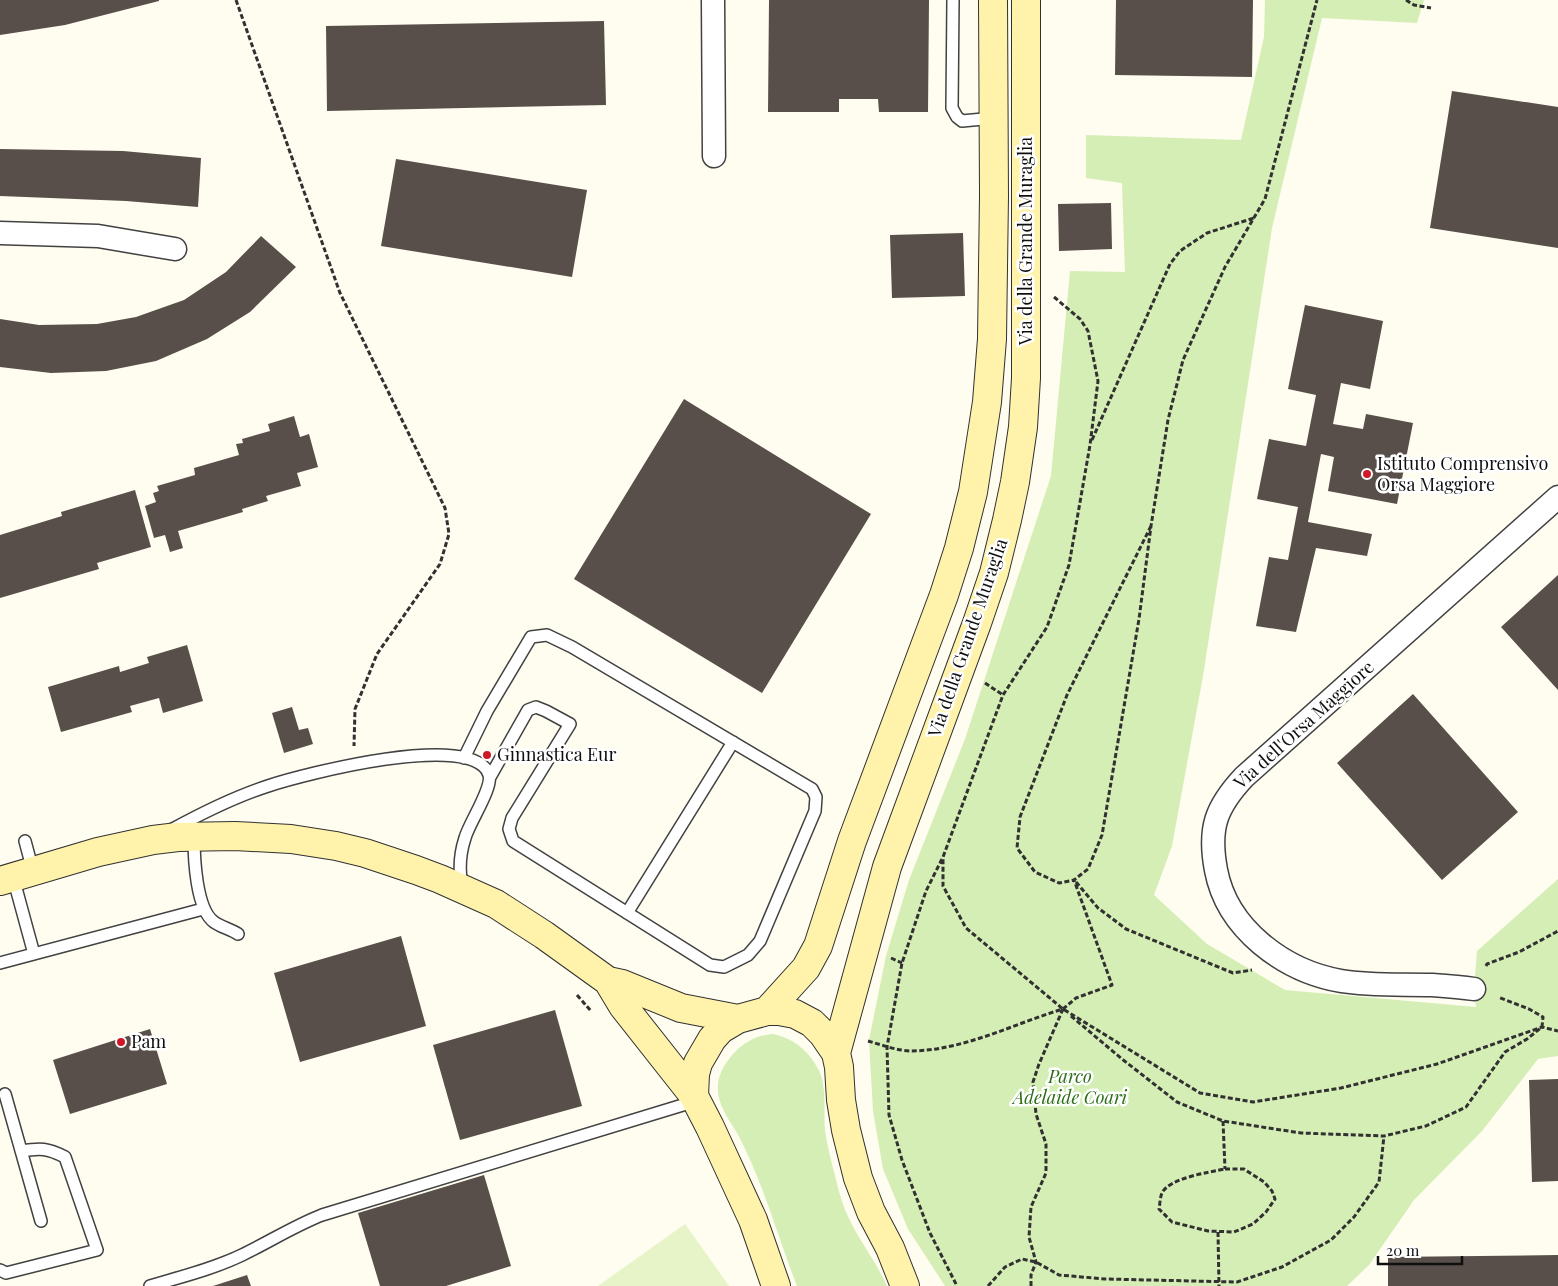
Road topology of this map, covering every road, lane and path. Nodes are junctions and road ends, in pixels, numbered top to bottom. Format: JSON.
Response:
{"nodes":[{"id":1,"x":236,"y":0,"type":"edge"},
{"id":2,"x":713,"y":0,"type":"edge"},
{"id":3,"x":953,"y":0,"type":"edge"},
{"id":4,"x":993,"y":0,"type":"edge"},
{"id":5,"x":1026,"y":0,"type":"edge"},
{"id":6,"x":1317,"y":0,"type":"edge"},
{"id":7,"x":1406,"y":0,"type":"edge"},
{"id":8,"x":1432,"y":8,"type":"dead end"},
{"id":9,"x":994,"y":118,"type":"junction"},
{"id":10,"x":714,"y":156,"type":"dead end"},
{"id":11,"x":1254,"y":218,"type":"junction"},
{"id":12,"x":0,"y":233,"type":"edge"},
{"id":13,"x":176,"y":249,"type":"dead end"},
{"id":14,"x":1026,"y":277,"type":"junction"},
{"id":15,"x":1090,"y":445,"type":"junction"},
{"id":16,"x":1558,"y":497,"type":"edge"},
{"id":17,"x":1151,"y":526,"type":"junction"},
{"id":18,"x":732,"y":742,"type":"junction"},
{"id":19,"x":464,"y":758,"type":"junction"},
{"id":20,"x":353,"y":764,"type":"junction"},
{"id":21,"x":490,"y":777,"type":"junction"},
{"id":22,"x":194,"y":837,"type":"junction"},
{"id":23,"x":153,"y":840,"type":"junction"},
{"id":24,"x":26,"y":841,"type":"dead end"},
{"id":25,"x":942,"y":858,"type":"junction"},
{"id":26,"x":16,"y":876,"type":"edge"},
{"id":27,"x":1074,"y":880,"type":"junction"},
{"id":28,"x":462,"y":888,"type":"junction"},
{"id":29,"x":203,"y":909,"type":"junction"},
{"id":30,"x":627,"y":912,"type":"junction"},
{"id":31,"x":1558,"y":931,"type":"edge"},
{"id":32,"x":238,"y":934,"type":"dead end"},
{"id":33,"x":1268,"y":950,"type":"junction"},
{"id":34,"x":34,"y":954,"type":"junction"},
{"id":35,"x":0,"y":963,"type":"edge"},
{"id":36,"x":608,"y":980,"type":"junction"},
{"id":37,"x":1474,"y":988,"type":"junction"},
{"id":38,"x":574,"y":993,"type":"dead end"},
{"id":39,"x":1063,"y":1009,"type":"junction"},
{"id":40,"x":767,"y":1012,"type":"junction"},
{"id":41,"x":593,"y":1013,"type":"dead end"},
{"id":42,"x":738,"y":1019,"type":"junction"},
{"id":43,"x":1542,"y":1027,"type":"junction"},
{"id":44,"x":1558,"y":1031,"type":"edge"},
{"id":45,"x":866,"y":1040,"type":"dead end"},
{"id":46,"x":887,"y":1046,"type":"junction"},
{"id":47,"x":836,"y":1054,"type":"junction"},
{"id":48,"x":5,"y":1094,"type":"dead end"},
{"id":49,"x":695,"y":1099,"type":"junction"},
{"id":50,"x":1223,"y":1121,"type":"junction"},
{"id":51,"x":1384,"y":1136,"type":"junction"},
{"id":52,"x":21,"y":1151,"type":"junction"},
{"id":53,"x":1225,"y":1169,"type":"junction"},
{"id":54,"x":41,"y":1221,"type":"dead end"},
{"id":55,"x":1218,"y":1231,"type":"junction"},
{"id":56,"x":1036,"y":1262,"type":"junction"},
{"id":57,"x":0,"y":1270,"type":"edge"},
{"id":58,"x":1219,"y":1284,"type":"edge"},
{"id":59,"x":150,"y":1286,"type":"edge"},
{"id":60,"x":776,"y":1286,"type":"edge"},
{"id":61,"x":905,"y":1286,"type":"edge"},
{"id":62,"x":957,"y":1286,"type":"edge"},
{"id":63,"x":988,"y":1286,"type":"edge"},
{"id":64,"x":1031,"y":1286,"type":"edge"}],
"edges":[{"from":1,"to":20,"type":"path"},
{"from":2,"to":10,"type":"street"},
{"from":3,"to":9,"type":"lane"},
{"from":4,"to":9,"type":"street","name":"Via della Grande Muraglia"},
{"from":5,"to":14,"type":"street","name":"Via della Grande Muraglia"},
{"from":6,"to":11,"type":"path"},
{"from":7,"to":8,"type":"path"},
{"from":9,"to":40,"type":"street","name":"Via della Grande Muraglia"},
{"from":11,"to":15,"type":"path"},
{"from":11,"to":17,"type":"path"},
{"from":12,"to":13,"type":"street"},
{"from":14,"to":15,"type":"path"},
{"from":14,"to":47,"type":"street","name":"Via della Grande Muraglia"},
{"from":15,"to":25,"type":"path"},
{"from":16,"to":33,"type":"street","name":"Via dell'Orsa Maggiore"},
{"from":17,"to":27,"type":"path"},
{"from":17,"to":27,"type":"path"},
{"from":18,"to":19,"type":"lane"},
{"from":18,"to":30,"type":"lane"},
{"from":18,"to":30,"type":"lane"},
{"from":19,"to":20,"type":"lane"},
{"from":19,"to":21,"type":"lane"},
{"from":20,"to":23,"type":"lane"},
{"from":21,"to":28,"type":"lane"},
{"from":21,"to":30,"type":"lane"},
{"from":22,"to":23,"type":"street"},
{"from":22,"to":28,"type":"street"},
{"from":22,"to":29,"type":"lane"},
{"from":23,"to":26,"type":"street"},
{"from":24,"to":26,"type":"lane"},
{"from":25,"to":39,"type":"path"},
{"from":25,"to":46,"type":"path"},
{"from":26,"to":34,"type":"lane"},
{"from":27,"to":33,"type":"path"},
{"from":27,"to":39,"type":"path"},
{"from":28,"to":36,"type":"street"},
{"from":29,"to":32,"type":"lane"},
{"from":29,"to":34,"type":"lane"},
{"from":31,"to":37,"type":"path"},
{"from":33,"to":37,"type":"street","name":"Via dell'Orsa Maggiore"},
{"from":34,"to":35,"type":"lane"},
{"from":36,"to":42,"type":"street"},
{"from":36,"to":49,"type":"street"},
{"from":37,"to":43,"type":"path"},
{"from":38,"to":41,"type":"path"},
{"from":39,"to":43,"type":"path"},
{"from":39,"to":46,"type":"path"},
{"from":39,"to":50,"type":"path"},
{"from":39,"to":56,"type":"path"},
{"from":40,"to":42,"type":"street"},
{"from":40,"to":47,"type":"street"},
{"from":42,"to":49,"type":"street"},
{"from":43,"to":44,"type":"path"},
{"from":43,"to":51,"type":"path"},
{"from":45,"to":46,"type":"path"},
{"from":46,"to":62,"type":"path"},
{"from":47,"to":61,"type":"street"},
{"from":48,"to":52,"type":"lane"},
{"from":49,"to":59,"type":"lane"},
{"from":49,"to":60,"type":"street"},
{"from":50,"to":51,"type":"path"},
{"from":50,"to":53,"type":"path"},
{"from":51,"to":58,"type":"path"},
{"from":52,"to":54,"type":"lane"},
{"from":52,"to":57,"type":"lane"},
{"from":53,"to":55,"type":"path"},
{"from":53,"to":55,"type":"path"},
{"from":55,"to":58,"type":"path"},
{"from":56,"to":58,"type":"path"},
{"from":56,"to":63,"type":"path"},
{"from":56,"to":64,"type":"path"}]}
